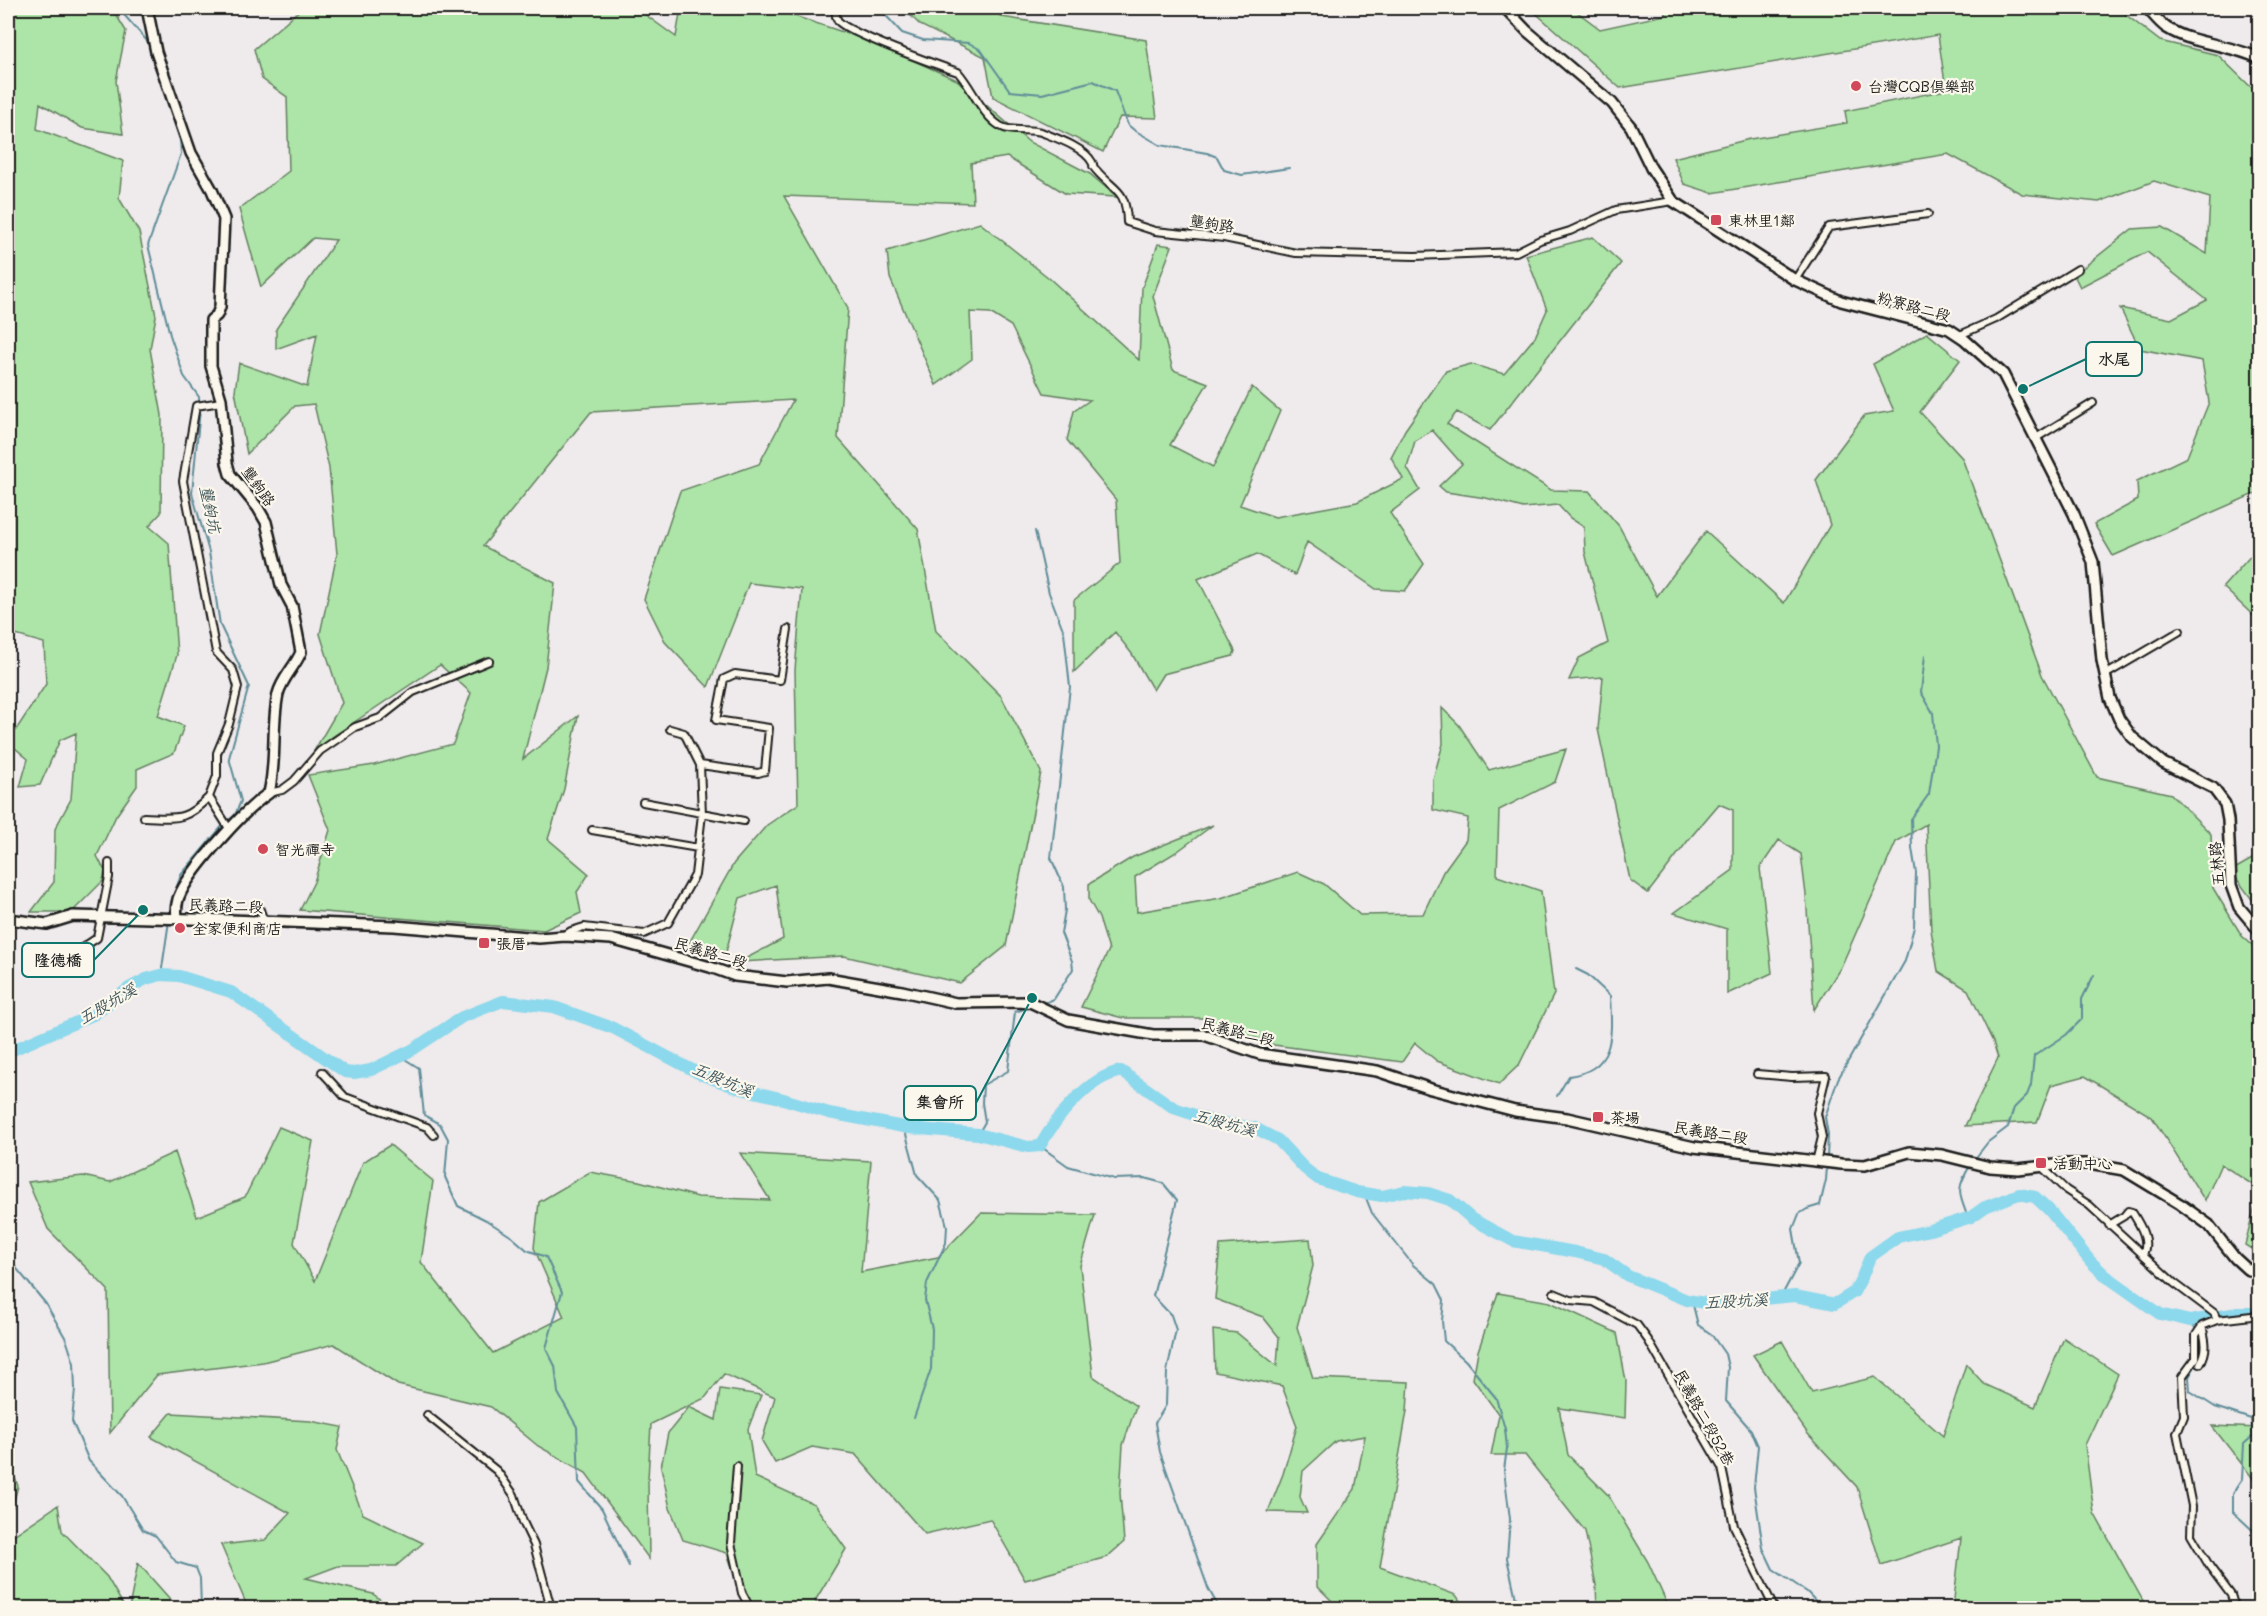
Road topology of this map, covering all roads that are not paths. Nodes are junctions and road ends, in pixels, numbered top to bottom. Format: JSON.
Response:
{"nodes":[{"id":1,"x":147,"y":8,"type":"edge"},
{"id":2,"x":836,"y":8,"type":"edge"},
{"id":3,"x":1505,"y":8,"type":"edge"},
{"id":4,"x":2147,"y":8,"type":"edge"},
{"id":5,"x":2259,"y":59,"type":"edge"},
{"id":6,"x":1673,"y":201,"type":"junction"},
{"id":7,"x":1928,"y":214,"type":"dead end"},
{"id":8,"x":2078,"y":268,"type":"dead end"},
{"id":9,"x":1794,"y":280,"type":"junction"},
{"id":10,"x":1960,"y":336,"type":"junction"},
{"id":11,"x":221,"y":402,"type":"junction"},
{"id":12,"x":2093,"y":403,"type":"dead end"},
{"id":13,"x":2036,"y":438,"type":"junction"},
{"id":14,"x":788,"y":630,"type":"dead end"},
{"id":15,"x":2180,"y":631,"type":"dead end"},
{"id":16,"x":489,"y":661,"type":"dead end"},
{"id":17,"x":2105,"y":675,"type":"junction"},
{"id":18,"x":670,"y":729,"type":"dead end"},
{"id":19,"x":700,"y":765,"type":"junction"},
{"id":20,"x":269,"y":793,"type":"junction"},
{"id":21,"x":209,"y":797,"type":"junction"},
{"id":22,"x":642,"y":802,"type":"dead end"},
{"id":23,"x":702,"y":814,"type":"junction"},
{"id":24,"x":144,"y":817,"type":"dead end"},
{"id":25,"x":2228,"y":820,"type":"joint"},
{"id":26,"x":744,"y":821,"type":"dead end"},
{"id":27,"x":230,"y":829,"type":"junction"},
{"id":28,"x":592,"y":830,"type":"dead end"},
{"id":29,"x":698,"y":848,"type":"junction"},
{"id":30,"x":110,"y":863,"type":"dead end"},
{"id":31,"x":259,"y":907,"type":"dead end"},
{"id":32,"x":100,"y":917,"type":"junction"},
{"id":33,"x":8,"y":919,"type":"edge"},
{"id":34,"x":170,"y":919,"type":"junction"},
{"id":35,"x":264,"y":921,"type":"junction"},
{"id":36,"x":2259,"y":932,"type":"edge"},
{"id":37,"x":565,"y":936,"type":"junction"},
{"id":38,"x":51,"y":961,"type":"dead end"},
{"id":39,"x":322,"y":1072,"type":"dead end"},
{"id":40,"x":1758,"y":1074,"type":"dead end"},
{"id":41,"x":434,"y":1135,"type":"dead end"},
{"id":42,"x":1823,"y":1163,"type":"junction"},
{"id":43,"x":2043,"y":1168,"type":"junction"},
{"id":44,"x":2109,"y":1225,"type":"junction"},
{"id":45,"x":2143,"y":1254,"type":"junction"},
{"id":46,"x":2259,"y":1274,"type":"edge"},
{"id":47,"x":1554,"y":1293,"type":"dead end"},
{"id":48,"x":2259,"y":1315,"type":"edge"},
{"id":49,"x":2216,"y":1317,"type":"junction"},
{"id":50,"x":2202,"y":1326,"type":"junction"},
{"id":51,"x":2200,"y":1364,"type":"dead end"},
{"id":52,"x":427,"y":1415,"type":"dead end"},
{"id":53,"x":737,"y":1466,"type":"dead end"},
{"id":54,"x":551,"y":1608,"type":"edge"},
{"id":55,"x":750,"y":1608,"type":"edge"},
{"id":56,"x":1774,"y":1608,"type":"edge"},
{"id":57,"x":2235,"y":1608,"type":"edge"}],
"edges":[{"from":1,"to":11,"type":"main road","name":"壟鉤路"},
{"from":2,"to":6,"type":"street","name":"壟鉤路"},
{"from":3,"to":6,"type":"main road","name":"粉寮路二段"},
{"from":4,"to":5,"type":"main road"},
{"from":6,"to":9,"type":"main road","name":"粉寮路二段"},
{"from":7,"to":9,"type":"street"},
{"from":8,"to":10,"type":"street"},
{"from":9,"to":10,"type":"main road","name":"粉寮路二段"},
{"from":10,"to":13,"type":"main road","name":"粉寮路二段"},
{"from":11,"to":20,"type":"main road","name":"壟鉤路"},
{"from":11,"to":21,"type":"street"},
{"from":12,"to":13,"type":"street"},
{"from":13,"to":17,"type":"main road","name":"粉寮路二段"},
{"from":14,"to":19,"type":"street"},
{"from":15,"to":17,"type":"street"},
{"from":16,"to":20,"type":"street"},
{"from":17,"to":25,"type":"main road","name":"粉寮路二段"},
{"from":18,"to":19,"type":"street"},
{"from":19,"to":23,"type":"street"},
{"from":20,"to":27,"type":"main road"},
{"from":21,"to":24,"type":"street"},
{"from":21,"to":27,"type":"street"},
{"from":22,"to":23,"type":"street"},
{"from":23,"to":26,"type":"street"},
{"from":23,"to":29,"type":"street"},
{"from":25,"to":36,"type":"main road","name":"五林路"},
{"from":27,"to":34,"type":"main road"},
{"from":28,"to":29,"type":"street"},
{"from":29,"to":37,"type":"street"},
{"from":30,"to":32,"type":"street"},
{"from":31,"to":35,"type":"street"},
{"from":32,"to":33,"type":"main road","name":"民義路二段"},
{"from":32,"to":34,"type":"main road","name":"民義路二段"},
{"from":32,"to":38,"type":"street"},
{"from":34,"to":35,"type":"main road","name":"民義路二段"},
{"from":35,"to":37,"type":"main road","name":"民義路二段"},
{"from":37,"to":42,"type":"main road","name":"民義路二段"},
{"from":39,"to":41,"type":"street"},
{"from":40,"to":42,"type":"street"},
{"from":42,"to":43,"type":"main road","name":"民義路二段"},
{"from":43,"to":44,"type":"street"},
{"from":43,"to":46,"type":"main road","name":"民義路二段"},
{"from":44,"to":45,"type":"street"},
{"from":44,"to":45,"type":"street"},
{"from":45,"to":49,"type":"street"},
{"from":47,"to":56,"type":"street","name":"民義路二段52巷"},
{"from":48,"to":49,"type":"street"},
{"from":49,"to":50,"type":"street"},
{"from":50,"to":51,"type":"street"},
{"from":50,"to":57,"type":"street"},
{"from":52,"to":54,"type":"street"},
{"from":53,"to":55,"type":"street"}]}
